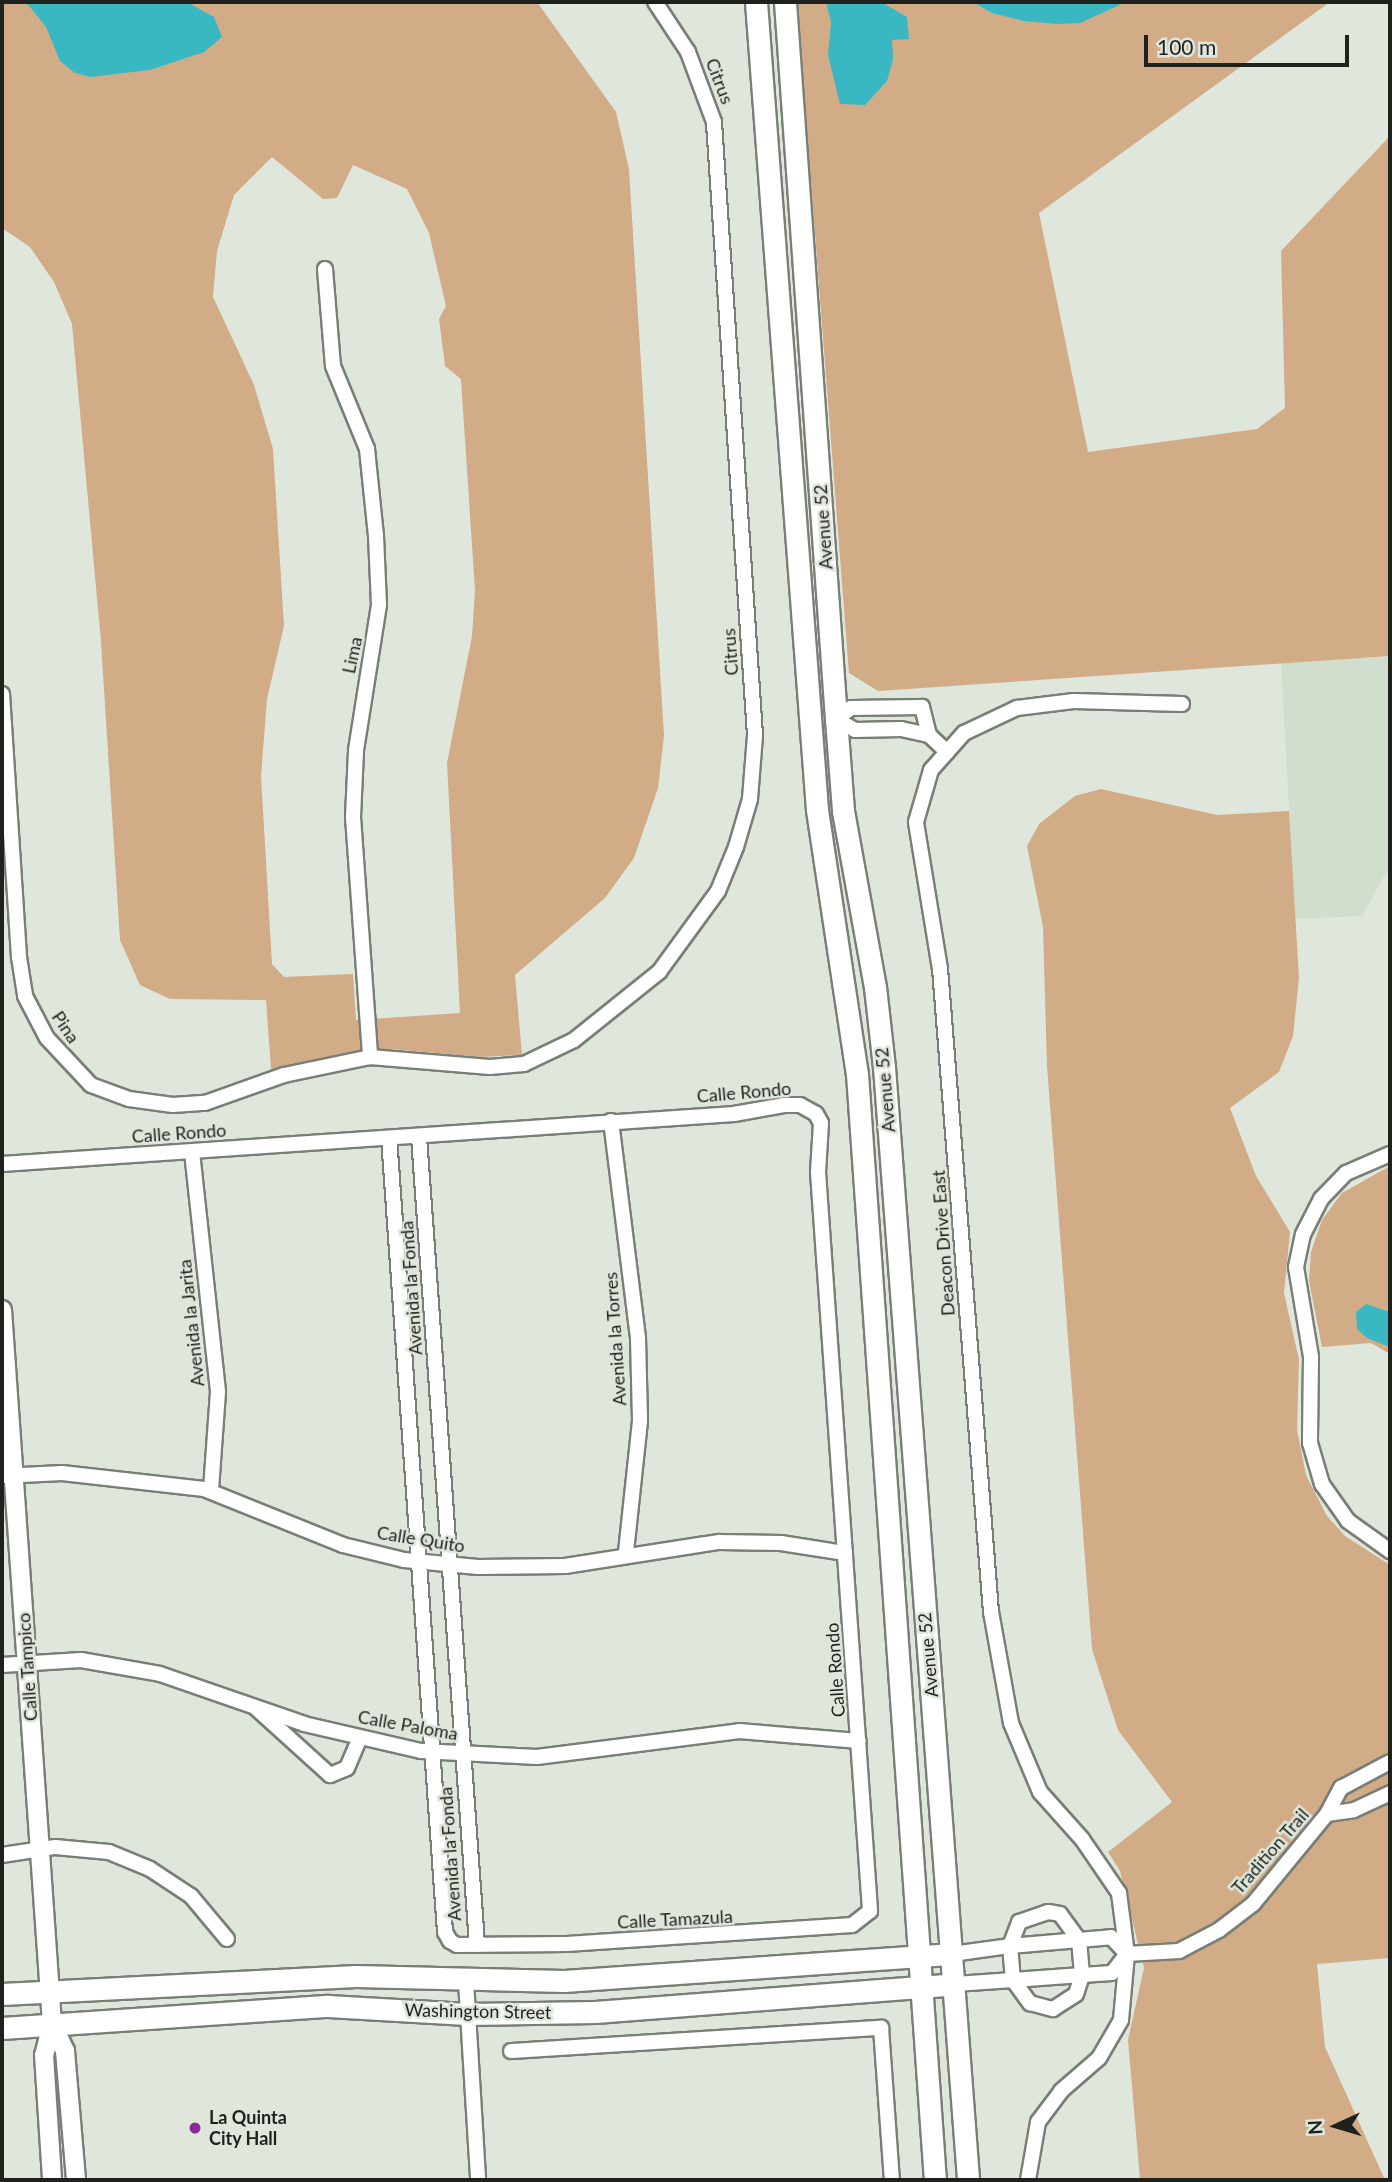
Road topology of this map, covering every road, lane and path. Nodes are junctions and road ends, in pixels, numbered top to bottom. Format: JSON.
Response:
{"nodes":[{"id":1,"x":655,"y":2,"type":"edge"},
{"id":2,"x":757,"y":2,"type":"edge"},
{"id":3,"x":785,"y":2,"type":"edge"},
{"id":4,"x":325,"y":269,"type":"dead end"},
{"id":5,"x":2,"y":694,"type":"edge"},
{"id":6,"x":1182,"y":704,"type":"dead end"},
{"id":7,"x":836,"y":719,"type":"junction"},
{"id":8,"x":929,"y":735,"type":"junction"},
{"id":9,"x":947,"y":752,"type":"junction"},
{"id":10,"x":370,"y":1057,"type":"junction"},
{"id":11,"x":611,"y":1121,"type":"junction"},
{"id":12,"x":419,"y":1137,"type":"junction"},
{"id":13,"x":389,"y":1138,"type":"junction"},
{"id":14,"x":192,"y":1152,"type":"junction"},
{"id":15,"x":1390,"y":1154,"type":"edge"},
{"id":16,"x":2,"y":1164,"type":"edge"},
{"id":17,"x":2,"y":1310,"type":"edge"},
{"id":18,"x":7,"y":1475,"type":"edge"},
{"id":19,"x":211,"y":1490,"type":"junction"},
{"id":20,"x":1390,"y":1551,"type":"edge"},
{"id":21,"x":626,"y":1553,"type":"junction"},
{"id":22,"x":845,"y":1553,"type":"junction"},
{"id":23,"x":420,"y":1561,"type":"junction"},
{"id":24,"x":450,"y":1564,"type":"junction"},
{"id":25,"x":26,"y":1662,"type":"junction"},
{"id":26,"x":2,"y":1665,"type":"edge"},
{"id":27,"x":247,"y":1700,"type":"junction"},
{"id":28,"x":360,"y":1738,"type":"junction"},
{"id":29,"x":859,"y":1741,"type":"junction"},
{"id":30,"x":433,"y":1752,"type":"junction"},
{"id":31,"x":462,"y":1754,"type":"junction"},
{"id":32,"x":1390,"y":1762,"type":"edge"},
{"id":33,"x":1390,"y":1793,"type":"edge"},
{"id":34,"x":1327,"y":1814,"type":"junction"},
{"id":35,"x":40,"y":1849,"type":"junction"},
{"id":36,"x":2,"y":1855,"type":"edge"},
{"id":37,"x":870,"y":1911,"type":"joint"},
{"id":38,"x":227,"y":1939,"type":"dead end"},
{"id":39,"x":1079,"y":1940,"type":"junction"},
{"id":40,"x":477,"y":1945,"type":"junction"},
{"id":41,"x":1010,"y":1946,"type":"junction"},
{"id":42,"x":952,"y":1954,"type":"junction"},
{"id":43,"x":1127,"y":1954,"type":"junction"},
{"id":44,"x":916,"y":1958,"type":"junction"},
{"id":45,"x":1082,"y":1975,"type":"junction"},
{"id":46,"x":1013,"y":1980,"type":"junction"},
{"id":47,"x":466,"y":1981,"type":"junction"},
{"id":48,"x":955,"y":1984,"type":"junction"},
{"id":49,"x":920,"y":1985,"type":"junction"},
{"id":50,"x":49,"y":1990,"type":"junction"},
{"id":51,"x":2,"y":1994,"type":"edge"},
{"id":52,"x":467,"y":2014,"type":"junction"},
{"id":53,"x":52,"y":2024,"type":"junction"},
{"id":54,"x":2,"y":2028,"type":"edge"},
{"id":55,"x":511,"y":2052,"type":"dead end"},
{"id":56,"x":52,"y":2180,"type":"edge"},
{"id":57,"x":76,"y":2180,"type":"edge"},
{"id":58,"x":478,"y":2180,"type":"edge"},
{"id":59,"x":891,"y":2180,"type":"edge"},
{"id":60,"x":935,"y":2180,"type":"edge"},
{"id":61,"x":968,"y":2180,"type":"edge"},
{"id":62,"x":1028,"y":2180,"type":"edge"}],
"edges":[{"from":1,"to":10,"type":"street","name":"Citrus"},
{"from":2,"to":44,"type":"main road","name":"Avenue 52"},
{"from":3,"to":7,"type":"main road","name":"Avenue 52"},
{"from":4,"to":10,"type":"street","name":"Lima"},
{"from":5,"to":10,"type":"street","name":"Pina"},
{"from":6,"to":9,"type":"street","name":"Deacon Drive East"},
{"from":7,"to":8,"type":"street"},
{"from":7,"to":8,"type":"street"},
{"from":7,"to":42,"type":"main road","name":"Avenue 52"},
{"from":8,"to":9,"type":"street"},
{"from":9,"to":43,"type":"street","name":"Deacon Drive East"},
{"from":11,"to":12,"type":"street","name":"Calle Rondo"},
{"from":11,"to":21,"type":"street","name":"Avenida la Torres"},
{"from":11,"to":22,"type":"street","name":"Calle Rondo"},
{"from":12,"to":13,"type":"street","name":"Calle Rondo"},
{"from":12,"to":24,"type":"street","name":"Avenida la Fonda"},
{"from":13,"to":14,"type":"street","name":"Calle Rondo"},
{"from":13,"to":23,"type":"street","name":"Avenida la Fonda"},
{"from":14,"to":16,"type":"street","name":"Calle Rondo"},
{"from":14,"to":19,"type":"street","name":"Avenida la Jarita"},
{"from":15,"to":20,"type":"street"},
{"from":17,"to":18,"type":"street","name":"Calle Tampico"},
{"from":18,"to":19,"type":"street","name":"Calle Quito"},
{"from":18,"to":25,"type":"street","name":"Calle Tampico"},
{"from":19,"to":23,"type":"street","name":"Calle Quito"},
{"from":21,"to":22,"type":"street","name":"Calle Quito"},
{"from":21,"to":24,"type":"street","name":"Calle Quito"},
{"from":22,"to":29,"type":"street","name":"Calle Rondo"},
{"from":23,"to":24,"type":"street","name":"Calle Quito"},
{"from":23,"to":30,"type":"street","name":"Avenida la Fonda"},
{"from":24,"to":31,"type":"street","name":"Avenida la Fonda"},
{"from":25,"to":26,"type":"street","name":"Calle Paloma"},
{"from":25,"to":27,"type":"street","name":"Calle Paloma"},
{"from":25,"to":35,"type":"street","name":"Calle Tampico"},
{"from":27,"to":28,"type":"street","name":"Calle Paloma"},
{"from":27,"to":28,"type":"street"},
{"from":28,"to":30,"type":"street","name":"Calle Paloma"},
{"from":29,"to":31,"type":"street","name":"Calle Paloma"},
{"from":29,"to":37,"type":"street","name":"Calle Rondo"},
{"from":30,"to":31,"type":"street","name":"Calle Paloma"},
{"from":30,"to":40,"type":"street","name":"Avenida la Fonda"},
{"from":31,"to":40,"type":"street","name":"Avenida la Fonda"},
{"from":32,"to":34,"type":"street","name":"Tradition Trail"},
{"from":33,"to":34,"type":"street","name":"Tradition Trail"},
{"from":34,"to":43,"type":"street","name":"Tradition Trail"},
{"from":35,"to":36,"type":"street"},
{"from":35,"to":38,"type":"street"},
{"from":35,"to":50,"type":"street","name":"Calle Tampico"},
{"from":37,"to":40,"type":"street","name":"Calle Tamazula"},
{"from":39,"to":41,"type":"street"},
{"from":39,"to":41,"type":"street"},
{"from":39,"to":43,"type":"street"},
{"from":39,"to":45,"type":"street"},
{"from":41,"to":42,"type":"street"},
{"from":41,"to":46,"type":"street"},
{"from":42,"to":44,"type":"main road","name":"Washington Street"},
{"from":42,"to":48,"type":"main road","name":"Avenue 52"},
{"from":43,"to":45,"type":"street"},
{"from":43,"to":62,"type":"street","name":"Deacon Drive East"},
{"from":44,"to":47,"type":"main road","name":"Washington Street"},
{"from":44,"to":49,"type":"main road","name":"Avenue 52"},
{"from":45,"to":46,"type":"street"},
{"from":45,"to":46,"type":"street"},
{"from":46,"to":48,"type":"street"},
{"from":47,"to":50,"type":"main road","name":"Washington Street"},
{"from":47,"to":52,"type":"street"},
{"from":48,"to":49,"type":"main road","name":"Washington Street"},
{"from":48,"to":61,"type":"main road","name":"Avenue 52"},
{"from":49,"to":52,"type":"main road","name":"Washington Street"},
{"from":49,"to":60,"type":"main road","name":"Avenue 52"},
{"from":50,"to":51,"type":"main road","name":"Washington Street"},
{"from":50,"to":53,"type":"street","name":"Calle Tampico"},
{"from":52,"to":53,"type":"main road","name":"Washington Street"},
{"from":52,"to":58,"type":"street"},
{"from":53,"to":54,"type":"main road","name":"Washington Street"},
{"from":53,"to":56,"type":"street","name":"Calle Tampico"},
{"from":53,"to":57,"type":"street","name":"Calle Tampico"},
{"from":55,"to":59,"type":"street"}]}
